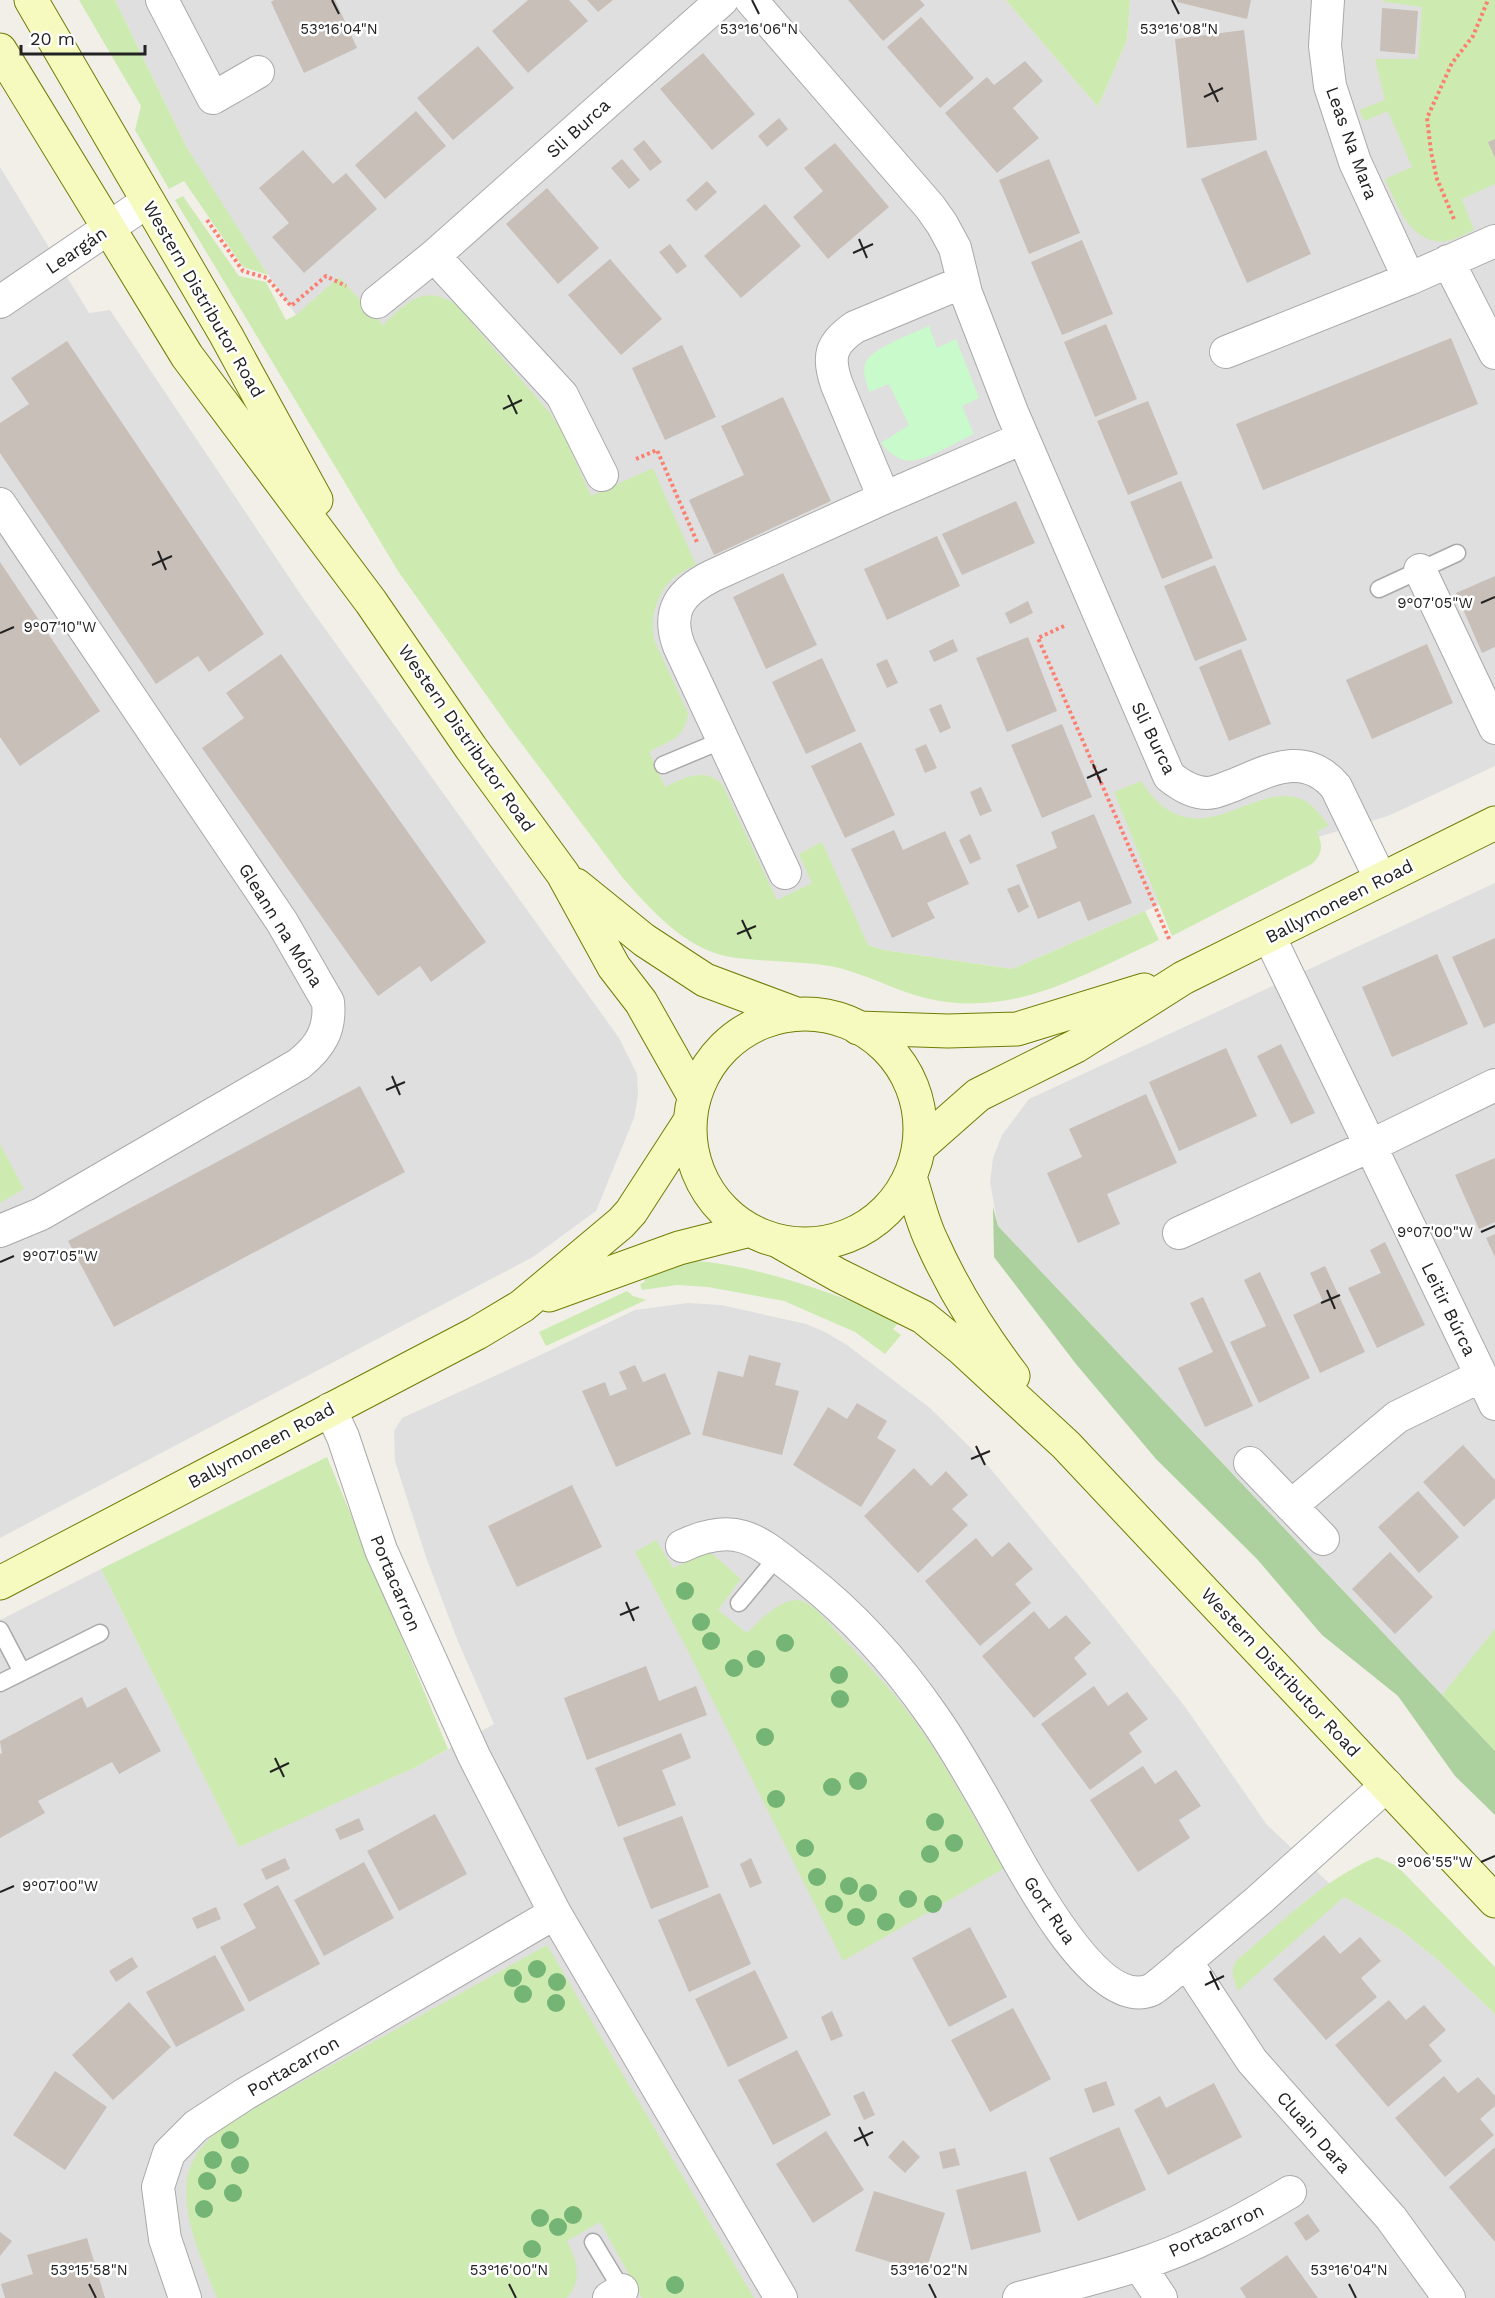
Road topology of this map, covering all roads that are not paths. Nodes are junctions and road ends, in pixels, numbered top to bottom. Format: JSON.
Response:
{"nodes":[{"id":1,"x":31,"y":0,"type":"edge"},
{"id":2,"x":162,"y":0,"type":"edge"},
{"id":3,"x":723,"y":0,"type":"edge"},
{"id":4,"x":751,"y":0,"type":"edge"},
{"id":5,"x":1328,"y":0,"type":"edge"},
{"id":6,"x":0,"y":50,"type":"edge"},
{"id":7,"x":258,"y":72,"type":"dead end"},
{"id":8,"x":148,"y":201,"type":"junction"},
{"id":9,"x":109,"y":228,"type":"junction"},
{"id":10,"x":1470,"y":252,"type":"edge"},
{"id":11,"x":434,"y":256,"type":"junction"},
{"id":12,"x":1409,"y":279,"type":"junction"},
{"id":13,"x":963,"y":282,"type":"junction"},
{"id":14,"x":1,"y":298,"type":"edge"},
{"id":15,"x":377,"y":302,"type":"road end"},
{"id":16,"x":1226,"y":352,"type":"dead end"},
{"id":17,"x":1495,"y":353,"type":"edge"},
{"id":18,"x":1023,"y":438,"type":"junction"},
{"id":19,"x":602,"y":475,"type":"road end"},
{"id":20,"x":884,"y":498,"type":"junction"},
{"id":21,"x":0,"y":504,"type":"edge"},
{"id":22,"x":1457,"y":553,"type":"dead end"},
{"id":23,"x":1420,"y":570,"type":"junction"},
{"id":24,"x":1379,"y":589,"type":"dead end"},
{"id":25,"x":371,"y":602,"type":"junction"},
{"id":26,"x":1495,"y":728,"type":"edge"},
{"id":27,"x":723,"y":740,"type":"junction"},
{"id":28,"x":663,"y":765,"type":"dead end"},
{"id":29,"x":1495,"y":824,"type":"edge"},
{"id":30,"x":785,"y":873,"type":"dead end"},
{"id":31,"x":563,"y":874,"type":"junction"},
{"id":32,"x":1381,"y":880,"type":"junction"},
{"id":33,"x":1269,"y":936,"type":"junction"},
{"id":34,"x":1182,"y":978,"type":"junction"},
{"id":35,"x":796,"y":1014,"type":"junction"},
{"id":36,"x":858,"y":1028,"type":"junction"},
{"id":37,"x":1495,"y":1085,"type":"edge"},
{"id":38,"x":692,"y":1109,"type":"junction"},
{"id":39,"x":1372,"y":1145,"type":"junction"},
{"id":40,"x":914,"y":1162,"type":"junction"},
{"id":41,"x":0,"y":1231,"type":"edge"},
{"id":42,"x":1179,"y":1233,"type":"dead end"},
{"id":43,"x":764,"y":1236,"type":"junction"},
{"id":44,"x":522,"y":1306,"type":"junction"},
{"id":45,"x":1481,"y":1376,"type":"junction"},
{"id":46,"x":1495,"y":1404,"type":"edge"},
{"id":47,"x":330,"y":1409,"type":"junction"},
{"id":48,"x":1066,"y":1445,"type":"junction"},
{"id":49,"x":1250,"y":1463,"type":"dead end"},
{"id":50,"x":1291,"y":1506,"type":"junction"},
{"id":51,"x":1323,"y":1539,"type":"dead end"},
{"id":52,"x":682,"y":1546,"type":"dead end"},
{"id":53,"x":778,"y":1556,"type":"junction"},
{"id":54,"x":0,"y":1583,"type":"edge"},
{"id":55,"x":739,"y":1603,"type":"dead end"},
{"id":56,"x":0,"y":1630,"type":"edge"},
{"id":57,"x":100,"y":1633,"type":"dead end"},
{"id":58,"x":22,"y":1672,"type":"junction"},
{"id":59,"x":0,"y":1683,"type":"edge"},
{"id":60,"x":1387,"y":1785,"type":"junction"},
{"id":61,"x":1495,"y":1901,"type":"edge"},
{"id":62,"x":555,"y":1913,"type":"junction"},
{"id":63,"x":1186,"y":1961,"type":"junction"},
{"id":64,"x":1290,"y":2192,"type":"dead end"},
{"id":65,"x":593,"y":2242,"type":"dead end"},
{"id":66,"x":1139,"y":2265,"type":"junction"},
{"id":67,"x":615,"y":2294,"type":"edge"},
{"id":68,"x":185,"y":2298,"type":"edge"},
{"id":69,"x":781,"y":2298,"type":"edge"},
{"id":70,"x":1019,"y":2298,"type":"edge"},
{"id":71,"x":1161,"y":2298,"type":"edge"},
{"id":72,"x":1449,"y":2298,"type":"edge"}],
"edges":[{"from":1,"to":8,"type":"street","name":"Western Distributor Road"},
{"from":2,"to":7,"type":"street"},
{"from":3,"to":11,"type":"street","name":"Sli Burca"},
{"from":4,"to":13,"type":"street","name":"Sli Burca"},
{"from":5,"to":12,"type":"street","name":"Leas Na Mara"},
{"from":6,"to":9,"type":"street","name":"Western Distributor Road"},
{"from":8,"to":9,"type":"street","name":"Leargán"},
{"from":8,"to":25,"type":"street","name":"Western Distributor Road"},
{"from":9,"to":14,"type":"street","name":"Leargán"},
{"from":9,"to":25,"type":"street","name":"Western Distributor Road"},
{"from":10,"to":12,"type":"street"},
{"from":10,"to":17,"type":"street"},
{"from":11,"to":15,"type":"street","name":"Sli Burca"},
{"from":11,"to":19,"type":"street"},
{"from":12,"to":16,"type":"street"},
{"from":13,"to":18,"type":"street","name":"Sli Burca"},
{"from":13,"to":20,"type":"street"},
{"from":18,"to":20,"type":"street"},
{"from":18,"to":32,"type":"street","name":"Sli Burca"},
{"from":20,"to":27,"type":"street"},
{"from":21,"to":41,"type":"street","name":"Gleann na Móna"},
{"from":22,"to":23,"type":"lane"},
{"from":23,"to":24,"type":"lane"},
{"from":23,"to":26,"type":"street"},
{"from":25,"to":31,"type":"street","name":"Western Distributor Road"},
{"from":27,"to":28,"type":"lane"},
{"from":27,"to":30,"type":"street"},
{"from":29,"to":32,"type":"street","name":"Ballymoneen Road"},
{"from":31,"to":35,"type":"street","name":"Western Distributor Road"},
{"from":31,"to":38,"type":"street","name":"Western Distributor Road"},
{"from":32,"to":33,"type":"street","name":"Ballymoneen Road"},
{"from":33,"to":34,"type":"street","name":"Ballymoneen Road"},
{"from":33,"to":39,"type":"street","name":"Leitir Búrca"},
{"from":34,"to":36,"type":"street","name":"Ballymoneen Road"},
{"from":34,"to":40,"type":"street","name":"Ballymoneen Road"},
{"from":35,"to":36,"type":"street"},
{"from":35,"to":38,"type":"street","name":"Ballymoneen Road"},
{"from":36,"to":40,"type":"street","name":"Western Distributor Road"},
{"from":37,"to":39,"type":"street"},
{"from":38,"to":43,"type":"street","name":"Western Distributor Road"},
{"from":38,"to":44,"type":"street","name":"Ballymoneen Road"},
{"from":39,"to":42,"type":"street"},
{"from":39,"to":45,"type":"street","name":"Leitir Búrca"},
{"from":40,"to":43,"type":"street","name":"Ballymoneen Road"},
{"from":40,"to":48,"type":"street","name":"Western Distributor Road"},
{"from":43,"to":44,"type":"street","name":"Ballymoneen Road"},
{"from":43,"to":48,"type":"street","name":"Western Distributor Road"},
{"from":44,"to":47,"type":"street","name":"Ballymoneen Road"},
{"from":45,"to":46,"type":"street","name":"Leitir Búrca"},
{"from":45,"to":50,"type":"street","name":"Leitir Búrca"},
{"from":47,"to":54,"type":"street","name":"Ballymoneen Road"},
{"from":47,"to":62,"type":"street","name":"Portacarron"},
{"from":48,"to":60,"type":"street","name":"Western Distributor Road"},
{"from":49,"to":50,"type":"street"},
{"from":50,"to":51,"type":"street"},
{"from":52,"to":53,"type":"street","name":"Gort Rua"},
{"from":53,"to":55,"type":"lane"},
{"from":53,"to":63,"type":"street","name":"Gort Rua"},
{"from":56,"to":58,"type":"lane"},
{"from":57,"to":58,"type":"lane"},
{"from":58,"to":59,"type":"lane"},
{"from":60,"to":61,"type":"street","name":"Western Distributor Road"},
{"from":60,"to":63,"type":"street","name":"Gort Rua"},
{"from":62,"to":68,"type":"street","name":"Portacarron"},
{"from":62,"to":69,"type":"street","name":"Portacarron"},
{"from":63,"to":72,"type":"street","name":"Cluain Dara"},
{"from":64,"to":66,"type":"street","name":"Portacarron"},
{"from":65,"to":67,"type":"lane"},
{"from":66,"to":70,"type":"street","name":"Portacarron"},
{"from":66,"to":71,"type":"street"}]}
